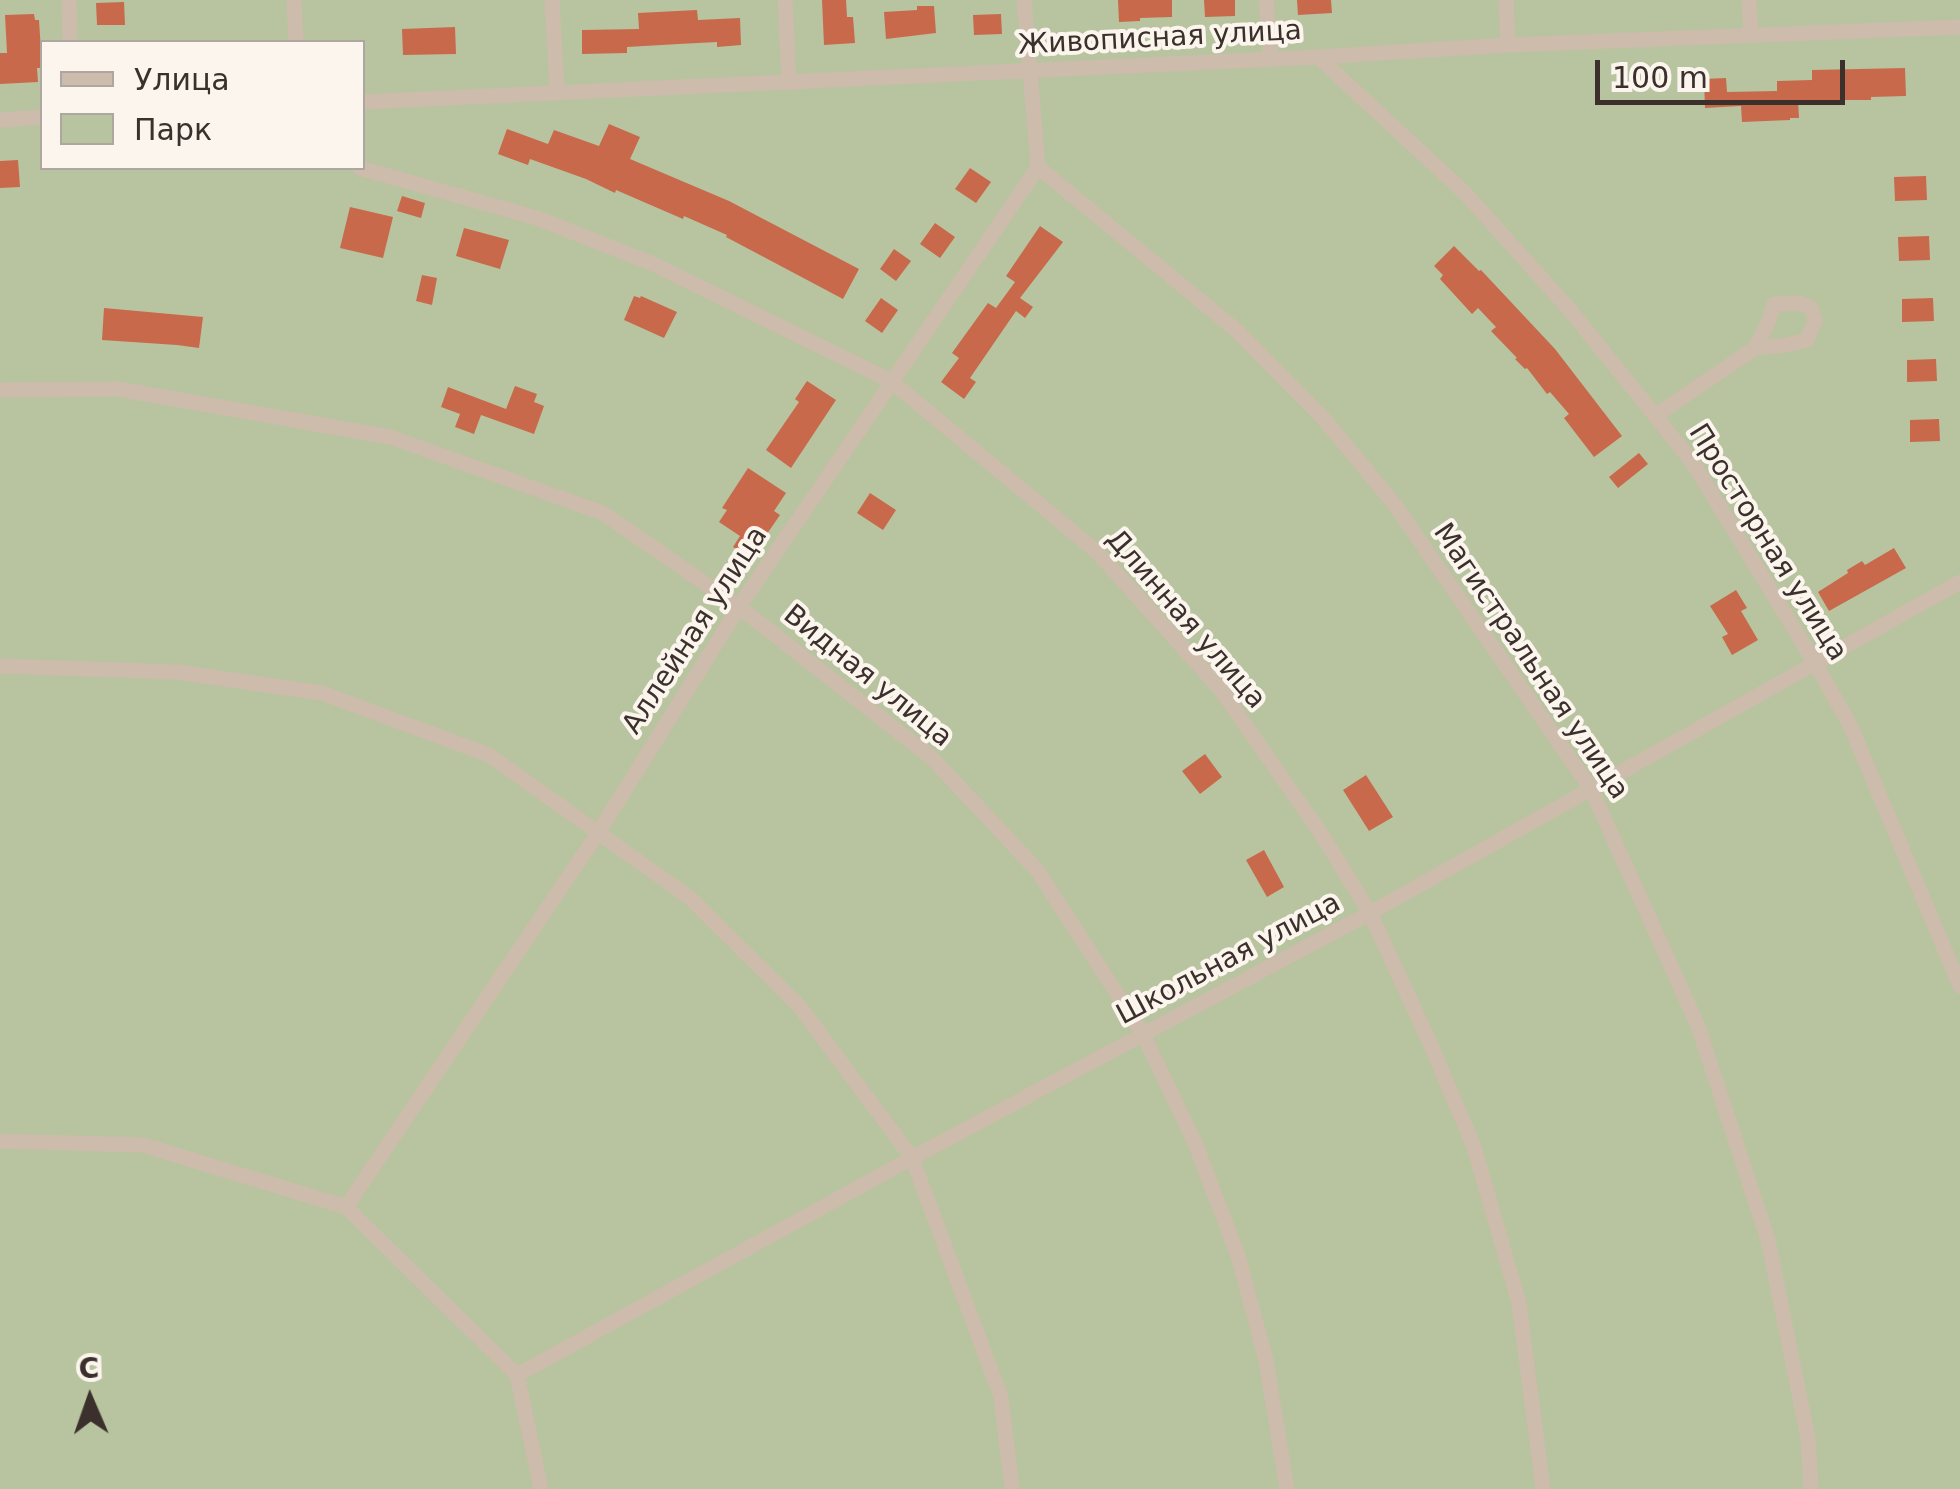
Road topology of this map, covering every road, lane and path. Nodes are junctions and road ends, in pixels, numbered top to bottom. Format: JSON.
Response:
{"nodes":[{"id":1,"x":68,"y":0,"type":"edge"},
{"id":2,"x":294,"y":0,"type":"edge"},
{"id":3,"x":552,"y":0,"type":"edge"},
{"id":4,"x":785,"y":0,"type":"edge"},
{"id":5,"x":1024,"y":0,"type":"edge"},
{"id":6,"x":1266,"y":0,"type":"edge"},
{"id":7,"x":1506,"y":0,"type":"edge"},
{"id":8,"x":1748,"y":0,"type":"edge"},
{"id":9,"x":1960,"y":26,"type":"edge"},
{"id":10,"x":1751,"y":35,"type":"junction"},
{"id":11,"x":70,"y":40,"type":"edge"},
{"id":12,"x":296,"y":40,"type":"edge"},
{"id":13,"x":1508,"y":45,"type":"junction"},
{"id":14,"x":1318,"y":57,"type":"junction"},
{"id":15,"x":1271,"y":58,"type":"junction"},
{"id":16,"x":1029,"y":69,"type":"junction"},
{"id":17,"x":789,"y":83,"type":"junction"},
{"id":18,"x":557,"y":92,"type":"junction"},
{"id":19,"x":365,"y":102,"type":"edge"},
{"id":20,"x":40,"y":117,"type":"edge"},
{"id":21,"x":0,"y":120,"type":"edge"},
{"id":22,"x":1038,"y":167,"type":"junction"},
{"id":23,"x":365,"y":169,"type":"edge"},
{"id":24,"x":1755,"y":348,"type":"dead end"},
{"id":25,"x":891,"y":381,"type":"junction"},
{"id":26,"x":0,"y":390,"type":"edge"},
{"id":27,"x":1655,"y":416,"type":"junction"},
{"id":28,"x":1960,"y":582,"type":"edge"},
{"id":29,"x":739,"y":607,"type":"junction"},
{"id":30,"x":1815,"y":663,"type":"junction"},
{"id":31,"x":0,"y":666,"type":"edge"},
{"id":32,"x":1591,"y":789,"type":"junction"},
{"id":33,"x":598,"y":832,"type":"junction"},
{"id":34,"x":1370,"y":913,"type":"junction"},
{"id":35,"x":1960,"y":986,"type":"edge"},
{"id":36,"x":1143,"y":1034,"type":"junction"},
{"id":37,"x":0,"y":1140,"type":"edge"},
{"id":38,"x":912,"y":1158,"type":"junction"},
{"id":39,"x":346,"y":1207,"type":"junction"},
{"id":40,"x":517,"y":1375,"type":"junction"},
{"id":41,"x":540,"y":1489,"type":"edge"},
{"id":42,"x":1012,"y":1489,"type":"edge"},
{"id":43,"x":1287,"y":1489,"type":"edge"},
{"id":44,"x":1543,"y":1489,"type":"edge"},
{"id":45,"x":1812,"y":1489,"type":"edge"}],
"edges":[{"from":1,"to":11,"type":"street"},
{"from":2,"to":12,"type":"street"},
{"from":3,"to":18,"type":"street"},
{"from":4,"to":17,"type":"street"},
{"from":5,"to":16,"type":"street"},
{"from":6,"to":15,"type":"street"},
{"from":7,"to":13,"type":"street"},
{"from":8,"to":10,"type":"street"},
{"from":9,"to":10,"type":"street","name":"Живописная улица"},
{"from":10,"to":13,"type":"street","name":"Живописная улица"},
{"from":13,"to":14,"type":"street","name":"Живописная улица"},
{"from":14,"to":15,"type":"street","name":"Живописная улица"},
{"from":14,"to":27,"type":"street","name":"Просторная улица"},
{"from":15,"to":16,"type":"street","name":"Живописная улица"},
{"from":16,"to":17,"type":"street","name":"Живописная улица"},
{"from":16,"to":22,"type":"street"},
{"from":17,"to":18,"type":"street","name":"Живописная улица"},
{"from":18,"to":19,"type":"street","name":"Живописная улица"},
{"from":20,"to":21,"type":"street"},
{"from":22,"to":25,"type":"street","name":"Аллейная улица"},
{"from":22,"to":32,"type":"street","name":"Магистральная улица"},
{"from":23,"to":25,"type":"street","name":"Длинная улица"},
{"from":24,"to":27,"type":"street"},
{"from":25,"to":29,"type":"street","name":"Аллейная улица"},
{"from":25,"to":34,"type":"street","name":"Длинная улица"},
{"from":26,"to":29,"type":"street","name":"Видная улица"},
{"from":27,"to":30,"type":"street","name":"Просторная улица"},
{"from":28,"to":30,"type":"street","name":"Школьная улица"},
{"from":29,"to":33,"type":"street","name":"Аллейная улица"},
{"from":29,"to":36,"type":"street","name":"Видная улица"},
{"from":30,"to":32,"type":"street","name":"Школьная улица"},
{"from":30,"to":35,"type":"street","name":"Просторная улица"},
{"from":31,"to":33,"type":"street"},
{"from":32,"to":34,"type":"street","name":"Школьная улица"},
{"from":32,"to":45,"type":"street","name":"Магистральная улица"},
{"from":33,"to":38,"type":"street"},
{"from":33,"to":39,"type":"street","name":"Аллейная улица"},
{"from":34,"to":36,"type":"street","name":"Школьная улица"},
{"from":34,"to":44,"type":"street","name":"Длинная улица"},
{"from":36,"to":38,"type":"street","name":"Школьная улица"},
{"from":36,"to":43,"type":"street","name":"Видная улица"},
{"from":37,"to":39,"type":"street"},
{"from":38,"to":40,"type":"street","name":"Школьная улица"},
{"from":38,"to":42,"type":"street"},
{"from":39,"to":40,"type":"street"},
{"from":40,"to":41,"type":"street"}]}
